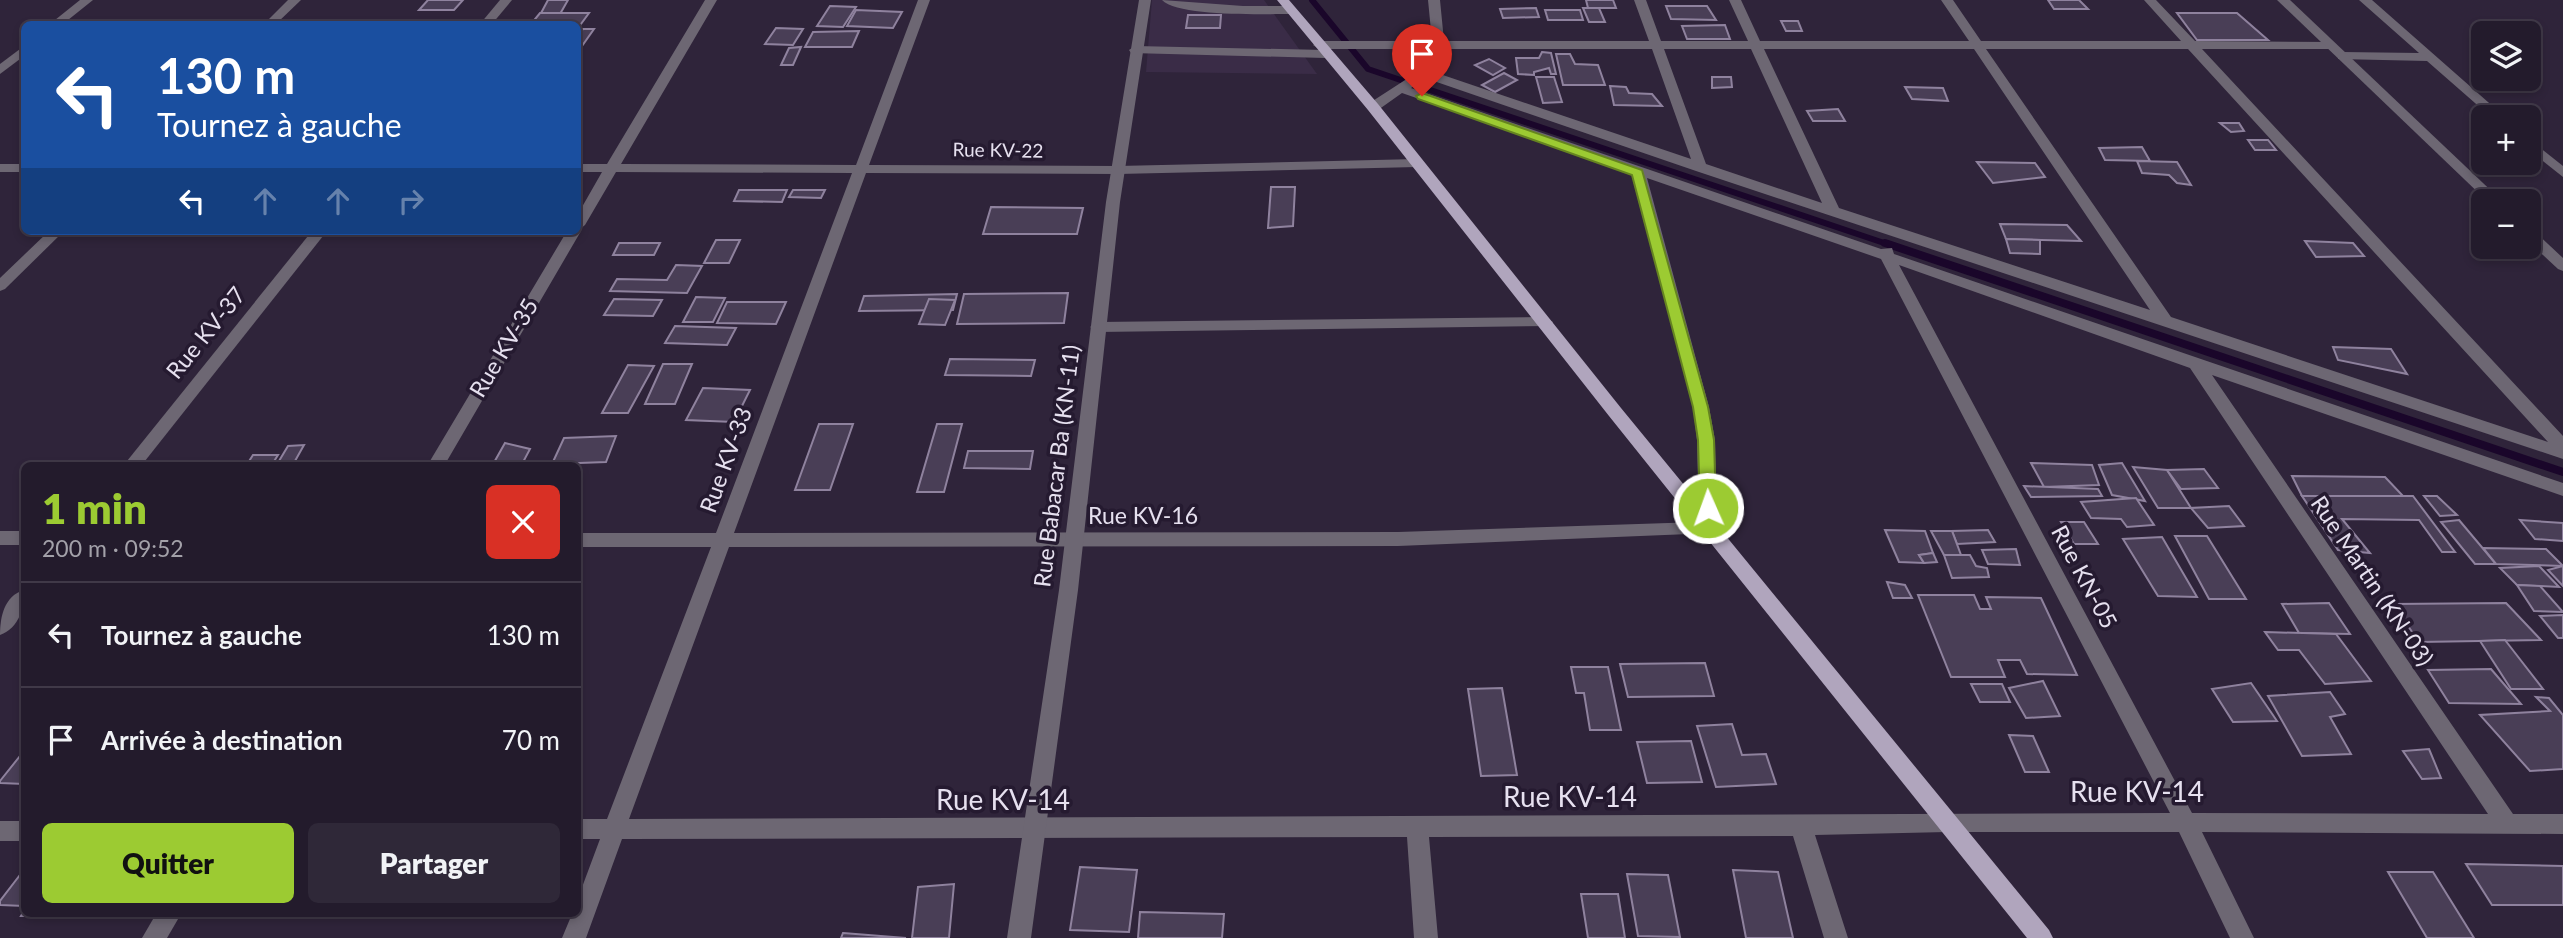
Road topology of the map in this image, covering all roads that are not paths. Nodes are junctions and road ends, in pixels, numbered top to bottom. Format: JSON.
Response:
{"nodes":[{"id":1,"x":87,"y":0,"type":"edge"},
{"id":2,"x":295,"y":0,"type":"edge"},
{"id":3,"x":506,"y":0,"type":"edge"},
{"id":4,"x":711,"y":0,"type":"edge"},
{"id":5,"x":924,"y":0,"type":"edge"},
{"id":6,"x":1145,"y":0,"type":"edge"},
{"id":7,"x":1168,"y":0,"type":"edge"},
{"id":8,"x":1434,"y":0,"type":"edge"},
{"id":9,"x":1640,"y":0,"type":"edge"},
{"id":10,"x":1735,"y":0,"type":"edge"},
{"id":11,"x":1947,"y":0,"type":"edge"},
{"id":12,"x":2150,"y":0,"type":"edge"},
{"id":13,"x":2283,"y":0,"type":"edge"},
{"id":14,"x":2365,"y":0,"type":"edge"},
{"id":15,"x":1222,"y":4,"type":"edge"},
{"id":16,"x":1287,"y":5,"type":"edge"},
{"id":17,"x":60,"y":21,"type":"edge"},
{"id":18,"x":273,"y":21,"type":"edge"},
{"id":19,"x":488,"y":21,"type":"edge"},
{"id":20,"x":2191,"y":45,"type":"junction"},
{"id":21,"x":2330,"y":45,"type":"junction"},
{"id":22,"x":1657,"y":46,"type":"junction"},
{"id":23,"x":1756,"y":46,"type":"junction"},
{"id":24,"x":1978,"y":46,"type":"junction"},
{"id":25,"x":1440,"y":47,"type":"junction"},
{"id":26,"x":1326,"y":48,"type":"junction"},
{"id":27,"x":1135,"y":50,"type":"junction"},
{"id":28,"x":21,"y":52,"type":"edge"},
{"id":29,"x":2342,"y":56,"type":"junction"},
{"id":30,"x":2431,"y":57,"type":"junction"},
{"id":31,"x":0,"y":70,"type":"edge"},
{"id":32,"x":1421,"y":75,"type":"junction"},
{"id":33,"x":1405,"y":87,"type":"junction"},
{"id":34,"x":2486,"y":105,"type":"edge"},
{"id":35,"x":1373,"y":107,"type":"junction"},
{"id":36,"x":2541,"y":154,"type":"edge"},
{"id":37,"x":1417,"y":163,"type":"junction"},
{"id":38,"x":0,"y":168,"type":"edge"},
{"id":39,"x":21,"y":168,"type":"edge"},
{"id":40,"x":581,"y":168,"type":"edge"},
{"id":41,"x":611,"y":168,"type":"junction"},
{"id":42,"x":861,"y":168,"type":"junction"},
{"id":43,"x":1701,"y":168,"type":"junction"},
{"id":44,"x":1118,"y":170,"type":"junction"},
{"id":45,"x":1638,"y":172,"type":"junction"},
{"id":46,"x":2563,"y":173,"type":"edge"},
{"id":47,"x":2482,"y":189,"type":"edge"},
{"id":48,"x":1833,"y":212,"type":"junction"},
{"id":49,"x":581,"y":220,"type":"edge"},
{"id":50,"x":53,"y":235,"type":"edge"},
{"id":51,"x":317,"y":235,"type":"edge"},
{"id":52,"x":572,"y":235,"type":"edge"},
{"id":53,"x":1891,"y":245,"type":"junction"},
{"id":54,"x":2541,"y":245,"type":"edge"},
{"id":55,"x":2563,"y":266,"type":"edge"},
{"id":56,"x":1970,"y":271,"type":"junction"},
{"id":57,"x":0,"y":286,"type":"edge"},
{"id":58,"x":1545,"y":322,"type":"junction"},
{"id":59,"x":2166,"y":322,"type":"junction"},
{"id":60,"x":1098,"y":327,"type":"junction"},
{"id":61,"x":2197,"y":366,"type":"junction"},
{"id":62,"x":2563,"y":447,"type":"edge"},
{"id":63,"x":2563,"y":453,"type":"edge"},
{"id":64,"x":134,"y":462,"type":"edge"},
{"id":65,"x":437,"y":462,"type":"edge"},
{"id":66,"x":2563,"y":490,"type":"edge"},
{"id":67,"x":1708,"y":528,"type":"junction"},
{"id":68,"x":0,"y":538,"type":"edge"},
{"id":69,"x":21,"y":538,"type":"edge"},
{"id":70,"x":581,"y":540,"type":"edge"},
{"id":71,"x":722,"y":540,"type":"junction"},
{"id":72,"x":1074,"y":541,"type":"junction"},
{"id":73,"x":21,"y":601,"type":"edge"},
{"id":74,"x":0,"y":627,"type":"edge"},
{"id":75,"x":2185,"y":821,"type":"junction"},
{"id":76,"x":1947,"y":822,"type":"junction"},
{"id":77,"x":2507,"y":824,"type":"junction"},
{"id":78,"x":2563,"y":824,"type":"edge"},
{"id":79,"x":1801,"y":826,"type":"junction"},
{"id":80,"x":1417,"y":827,"type":"junction"},
{"id":81,"x":614,"y":829,"type":"junction"},
{"id":82,"x":581,"y":830,"type":"edge"},
{"id":83,"x":1033,"y":830,"type":"junction"},
{"id":84,"x":0,"y":831,"type":"edge"},
{"id":85,"x":21,"y":831,"type":"edge"},
{"id":86,"x":167,"y":917,"type":"edge"},
{"id":87,"x":154,"y":938,"type":"edge"},
{"id":88,"x":574,"y":938,"type":"edge"},
{"id":89,"x":1019,"y":938,"type":"edge"},
{"id":90,"x":1426,"y":938,"type":"edge"},
{"id":91,"x":1836,"y":938,"type":"edge"},
{"id":92,"x":2041,"y":938,"type":"edge"},
{"id":93,"x":2242,"y":938,"type":"edge"}],
"edges":[{"from":1,"to":17,"type":"street"},
{"from":2,"to":18,"type":"street"},
{"from":3,"to":19,"type":"street"},
{"from":4,"to":41,"type":"street"},
{"from":5,"to":42,"type":"street","name":"Rue KV-33"},
{"from":6,"to":27,"type":"street","name":"Rue Babacar Ba (KN-11)"},
{"from":7,"to":15,"type":"street"},
{"from":8,"to":25,"type":"street"},
{"from":9,"to":22,"type":"street"},
{"from":10,"to":23,"type":"street"},
{"from":11,"to":24,"type":"street"},
{"from":12,"to":20,"type":"street"},
{"from":13,"to":21,"type":"street"},
{"from":14,"to":30,"type":"street"},
{"from":15,"to":16,"type":"street"},
{"from":16,"to":26,"type":"main road"},
{"from":20,"to":21,"type":"street"},
{"from":20,"to":24,"type":"street"},
{"from":20,"to":62,"type":"street"},
{"from":21,"to":29,"type":"street"},
{"from":22,"to":23,"type":"street"},
{"from":22,"to":25,"type":"street"},
{"from":22,"to":43,"type":"street"},
{"from":23,"to":24,"type":"street"},
{"from":23,"to":48,"type":"street"},
{"from":24,"to":59,"type":"street"},
{"from":25,"to":26,"type":"street"},
{"from":25,"to":32,"type":"street"},
{"from":26,"to":27,"type":"street"},
{"from":26,"to":35,"type":"main road"},
{"from":27,"to":44,"type":"street","name":"Rue Babacar Ba (KN-11)"},
{"from":28,"to":31,"type":"street"},
{"from":29,"to":30,"type":"street"},
{"from":29,"to":47,"type":"street"},
{"from":30,"to":34,"type":"street"},
{"from":32,"to":33,"type":"street"},
{"from":32,"to":43,"type":"street"},
{"from":33,"to":35,"type":"street"},
{"from":33,"to":45,"type":"street"},
{"from":35,"to":37,"type":"main road"},
{"from":36,"to":46,"type":"street"},
{"from":37,"to":44,"type":"street","name":"Rue KV-22"},
{"from":37,"to":58,"type":"main road"},
{"from":38,"to":39,"type":"street"},
{"from":40,"to":41,"type":"street","name":"Rue KV-22"},
{"from":41,"to":42,"type":"street","name":"Rue KV-22"},
{"from":41,"to":49,"type":"street"},
{"from":42,"to":44,"type":"street","name":"Rue KV-22"},
{"from":42,"to":71,"type":"street","name":"Rue KV-33"},
{"from":43,"to":48,"type":"street"},
{"from":44,"to":60,"type":"street","name":"Rue Babacar Ba (KN-11)"},
{"from":45,"to":53,"type":"street"},
{"from":45,"to":67,"type":"street"},
{"from":48,"to":53,"type":"street"},
{"from":50,"to":57,"type":"street"},
{"from":51,"to":64,"type":"street","name":"Rue KV-37"},
{"from":52,"to":65,"type":"street","name":"Rue KV-35"},
{"from":53,"to":56,"type":"street"},
{"from":53,"to":56,"type":"street"},
{"from":53,"to":75,"type":"street","name":"Rue KN-05"},
{"from":54,"to":55,"type":"street"},
{"from":56,"to":59,"type":"street"},
{"from":56,"to":61,"type":"street"},
{"from":58,"to":60,"type":"street"},
{"from":58,"to":67,"type":"main road"},
{"from":59,"to":63,"type":"street"},
{"from":60,"to":72,"type":"street","name":"Rue Babacar Ba (KN-11)"},
{"from":61,"to":66,"type":"street"},
{"from":61,"to":77,"type":"street","name":"Rue Martin (KN-03)"},
{"from":67,"to":72,"type":"street","name":"Rue KV-16"},
{"from":67,"to":76,"type":"main road"},
{"from":68,"to":69,"type":"street"},
{"from":70,"to":71,"type":"street","name":"Rue KV-16"},
{"from":71,"to":72,"type":"street","name":"Rue KV-16"},
{"from":71,"to":81,"type":"street","name":"Rue KV-33"},
{"from":72,"to":83,"type":"street","name":"Rue Babacar Ba (KN-11)"},
{"from":73,"to":74,"type":"street"},
{"from":75,"to":76,"type":"street","name":"Rue KV-14"},
{"from":75,"to":77,"type":"street","name":"Rue KV-14"},
{"from":75,"to":93,"type":"street","name":"Rue KN-05"},
{"from":76,"to":79,"type":"street","name":"Rue KV-14"},
{"from":76,"to":92,"type":"main road"},
{"from":77,"to":78,"type":"street","name":"Rue KV-14"},
{"from":79,"to":80,"type":"street","name":"Rue KV-14"},
{"from":79,"to":91,"type":"street"},
{"from":80,"to":83,"type":"street","name":"Rue KV-14"},
{"from":80,"to":90,"type":"street"},
{"from":81,"to":82,"type":"street","name":"Rue KV-14"},
{"from":81,"to":83,"type":"street","name":"Rue KV-14"},
{"from":81,"to":88,"type":"street","name":"Rue KV-33"},
{"from":83,"to":89,"type":"street","name":"Rue Babacar Ba (KN-11)"},
{"from":84,"to":85,"type":"street"},
{"from":86,"to":87,"type":"street"}]}
